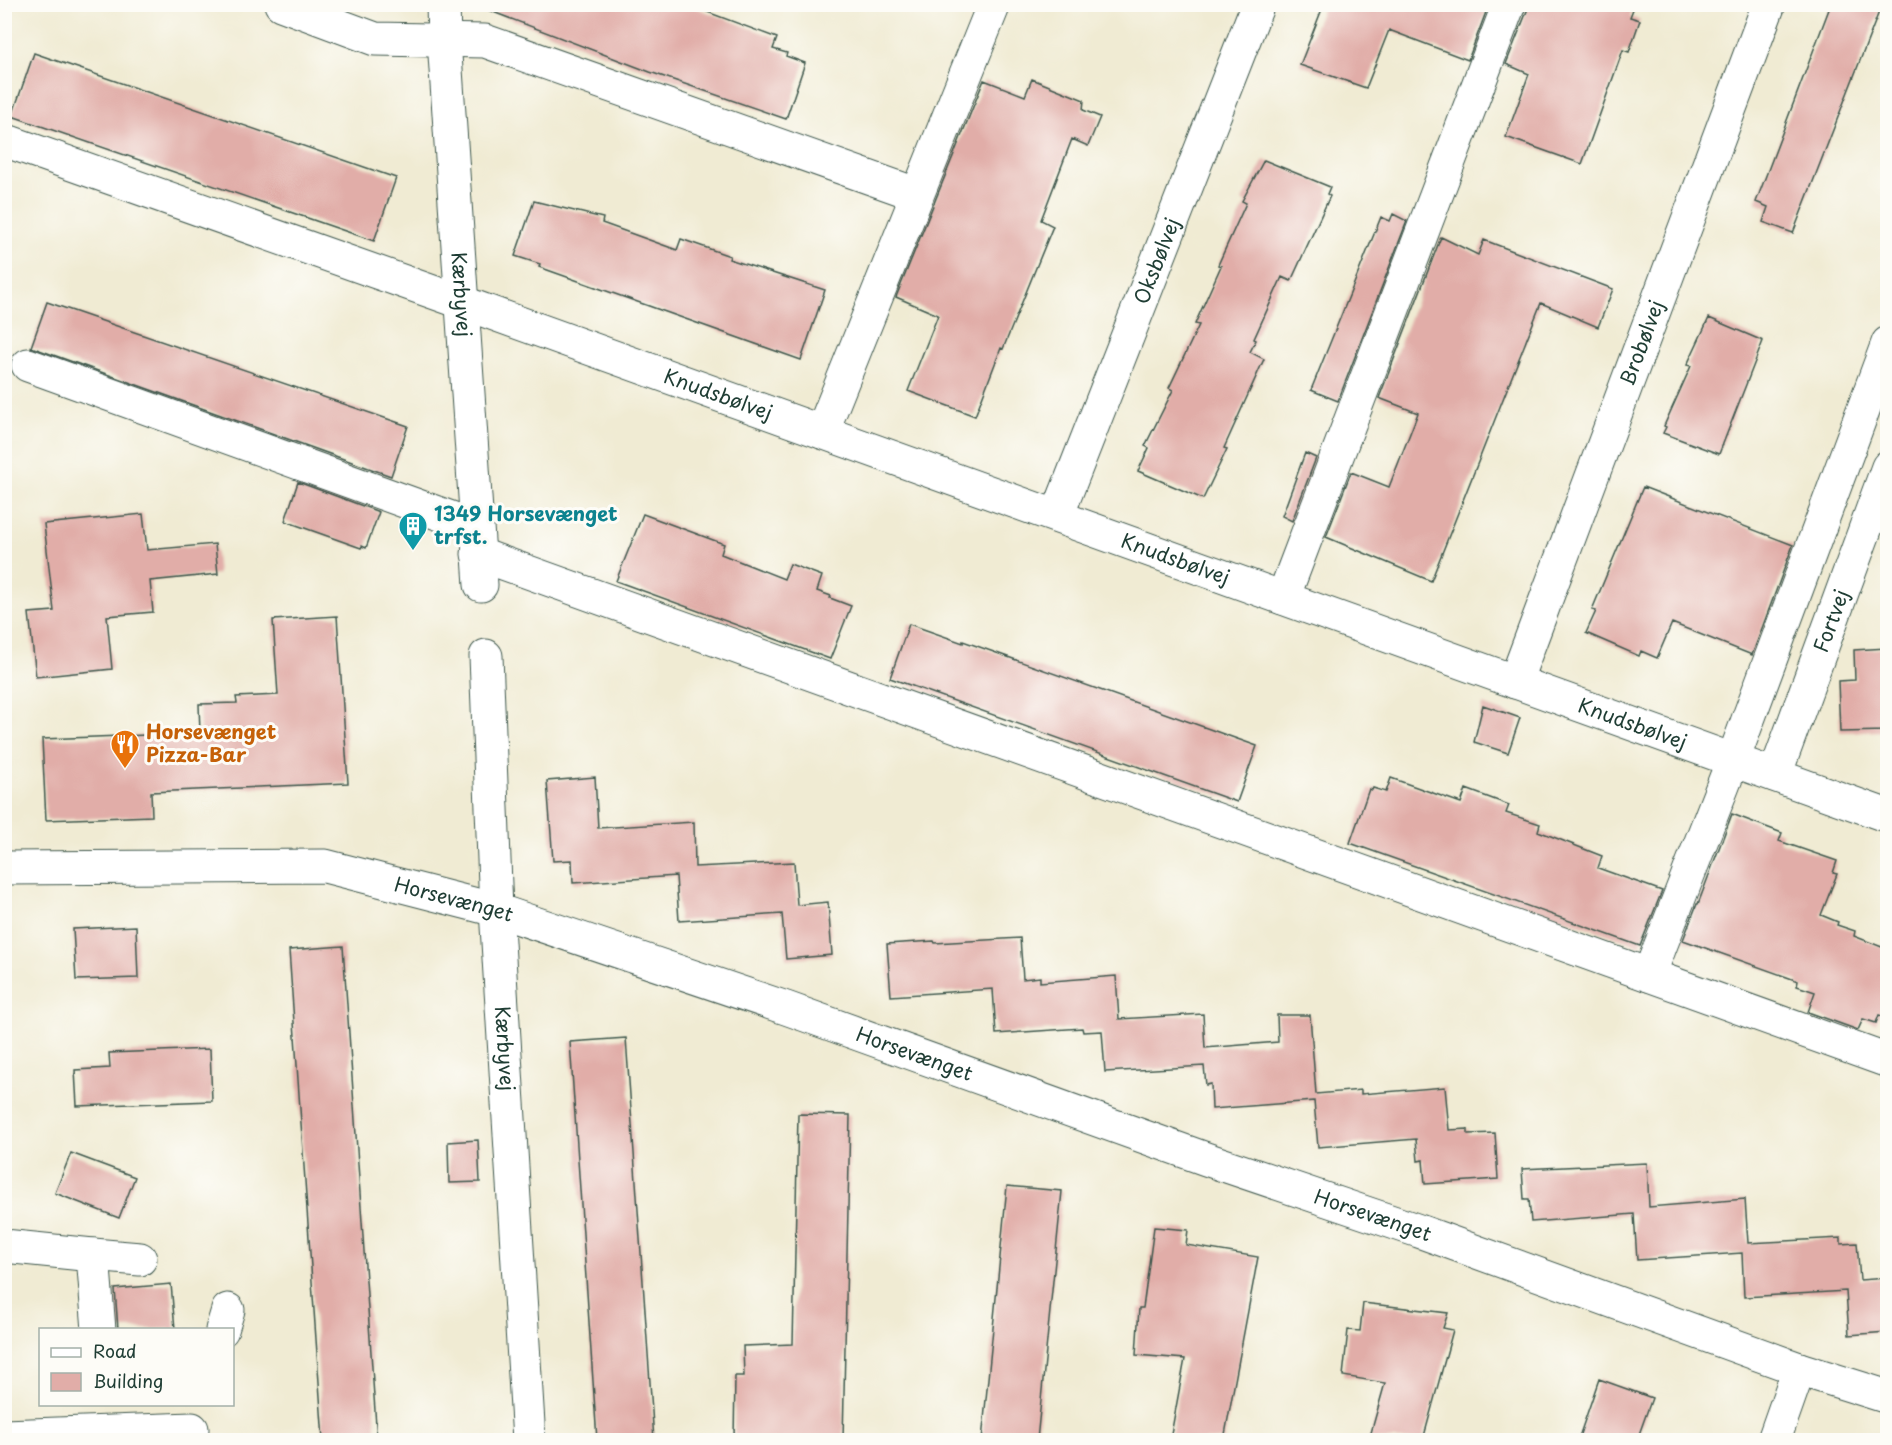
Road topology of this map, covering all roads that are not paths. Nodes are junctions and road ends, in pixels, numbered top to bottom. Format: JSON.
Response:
{"nodes":[{"id":1,"x":281,"y":4,"type":"edge"},
{"id":2,"x":443,"y":4,"type":"edge"},
{"id":3,"x":994,"y":4,"type":"edge"},
{"id":4,"x":1258,"y":4,"type":"edge"},
{"id":5,"x":1509,"y":4,"type":"edge"},
{"id":6,"x":1769,"y":4,"type":"edge"},
{"id":7,"x":444,"y":40,"type":"junction"},
{"id":8,"x":4,"y":140,"type":"edge"},
{"id":9,"x":916,"y":194,"type":"junction"},
{"id":10,"x":461,"y":302,"type":"junction"},
{"id":11,"x":1887,"y":343,"type":"edge"},
{"id":12,"x":28,"y":365,"type":"dead end"},
{"id":13,"x":822,"y":432,"type":"junction"},
{"id":14,"x":1887,"y":467,"type":"edge"},
{"id":15,"x":1057,"y":516,"type":"junction"},
{"id":16,"x":478,"y":555,"type":"junction"},
{"id":17,"x":1283,"y":598,"type":"junction"},
{"id":18,"x":486,"y":656,"type":"dead end"},
{"id":19,"x":1515,"y":682,"type":"junction"},
{"id":20,"x":1733,"y":760,"type":"junction"},
{"id":21,"x":1775,"y":775,"type":"junction"},
{"id":22,"x":1887,"y":816,"type":"edge"},
{"id":23,"x":4,"y":868,"type":"edge"},
{"id":24,"x":496,"y":910,"type":"junction"},
{"id":25,"x":1649,"y":975,"type":"junction"},
{"id":26,"x":1887,"y":1061,"type":"edge"},
{"id":27,"x":4,"y":1246,"type":"edge"},
{"id":28,"x":93,"y":1255,"type":"junction"},
{"id":29,"x":140,"y":1259,"type":"dead end"},
{"id":30,"x":99,"y":1328,"type":"edge"},
{"id":31,"x":1799,"y":1369,"type":"junction"},
{"id":32,"x":1887,"y":1397,"type":"edge"},
{"id":33,"x":106,"y":1418,"type":"edge"},
{"id":34,"x":194,"y":1425,"type":"edge"},
{"id":35,"x":4,"y":1436,"type":"edge"},
{"id":36,"x":529,"y":1440,"type":"edge"},
{"id":37,"x":1774,"y":1440,"type":"edge"}],
"edges":[{"from":1,"to":7,"type":"street"},
{"from":2,"to":7,"type":"street","name":"Kærbyvej"},
{"from":3,"to":9,"type":"street"},
{"from":4,"to":15,"type":"street","name":"Oksbølvej"},
{"from":5,"to":17,"type":"street"},
{"from":6,"to":19,"type":"street","name":"Brobølvej"},
{"from":7,"to":9,"type":"street"},
{"from":7,"to":10,"type":"street","name":"Kærbyvej"},
{"from":8,"to":10,"type":"street","name":"Knudsbølvej"},
{"from":9,"to":13,"type":"street"},
{"from":10,"to":13,"type":"street","name":"Knudsbølvej"},
{"from":10,"to":16,"type":"street","name":"Kærbyvej"},
{"from":11,"to":20,"type":"street"},
{"from":12,"to":16,"type":"street"},
{"from":13,"to":15,"type":"street","name":"Knudsbølvej"},
{"from":14,"to":21,"type":"street","name":"Fortvej"},
{"from":15,"to":17,"type":"street","name":"Knudsbølvej"},
{"from":16,"to":25,"type":"street"},
{"from":17,"to":19,"type":"street","name":"Knudsbølvej"},
{"from":18,"to":24,"type":"street","name":"Kærbyvej"},
{"from":19,"to":20,"type":"street","name":"Knudsbølvej"},
{"from":20,"to":21,"type":"street","name":"Knudsbølvej"},
{"from":20,"to":25,"type":"street"},
{"from":21,"to":22,"type":"street","name":"Knudsbølvej"},
{"from":23,"to":24,"type":"street","name":"Horsevænget"},
{"from":24,"to":31,"type":"street","name":"Horsevænget"},
{"from":24,"to":36,"type":"street","name":"Kærbyvej"},
{"from":25,"to":26,"type":"street"},
{"from":27,"to":28,"type":"street"},
{"from":28,"to":29,"type":"street"},
{"from":28,"to":30,"type":"street"},
{"from":31,"to":32,"type":"street","name":"Horsevænget"},
{"from":31,"to":37,"type":"street"},
{"from":33,"to":34,"type":"street"},
{"from":33,"to":35,"type":"street"}]}
